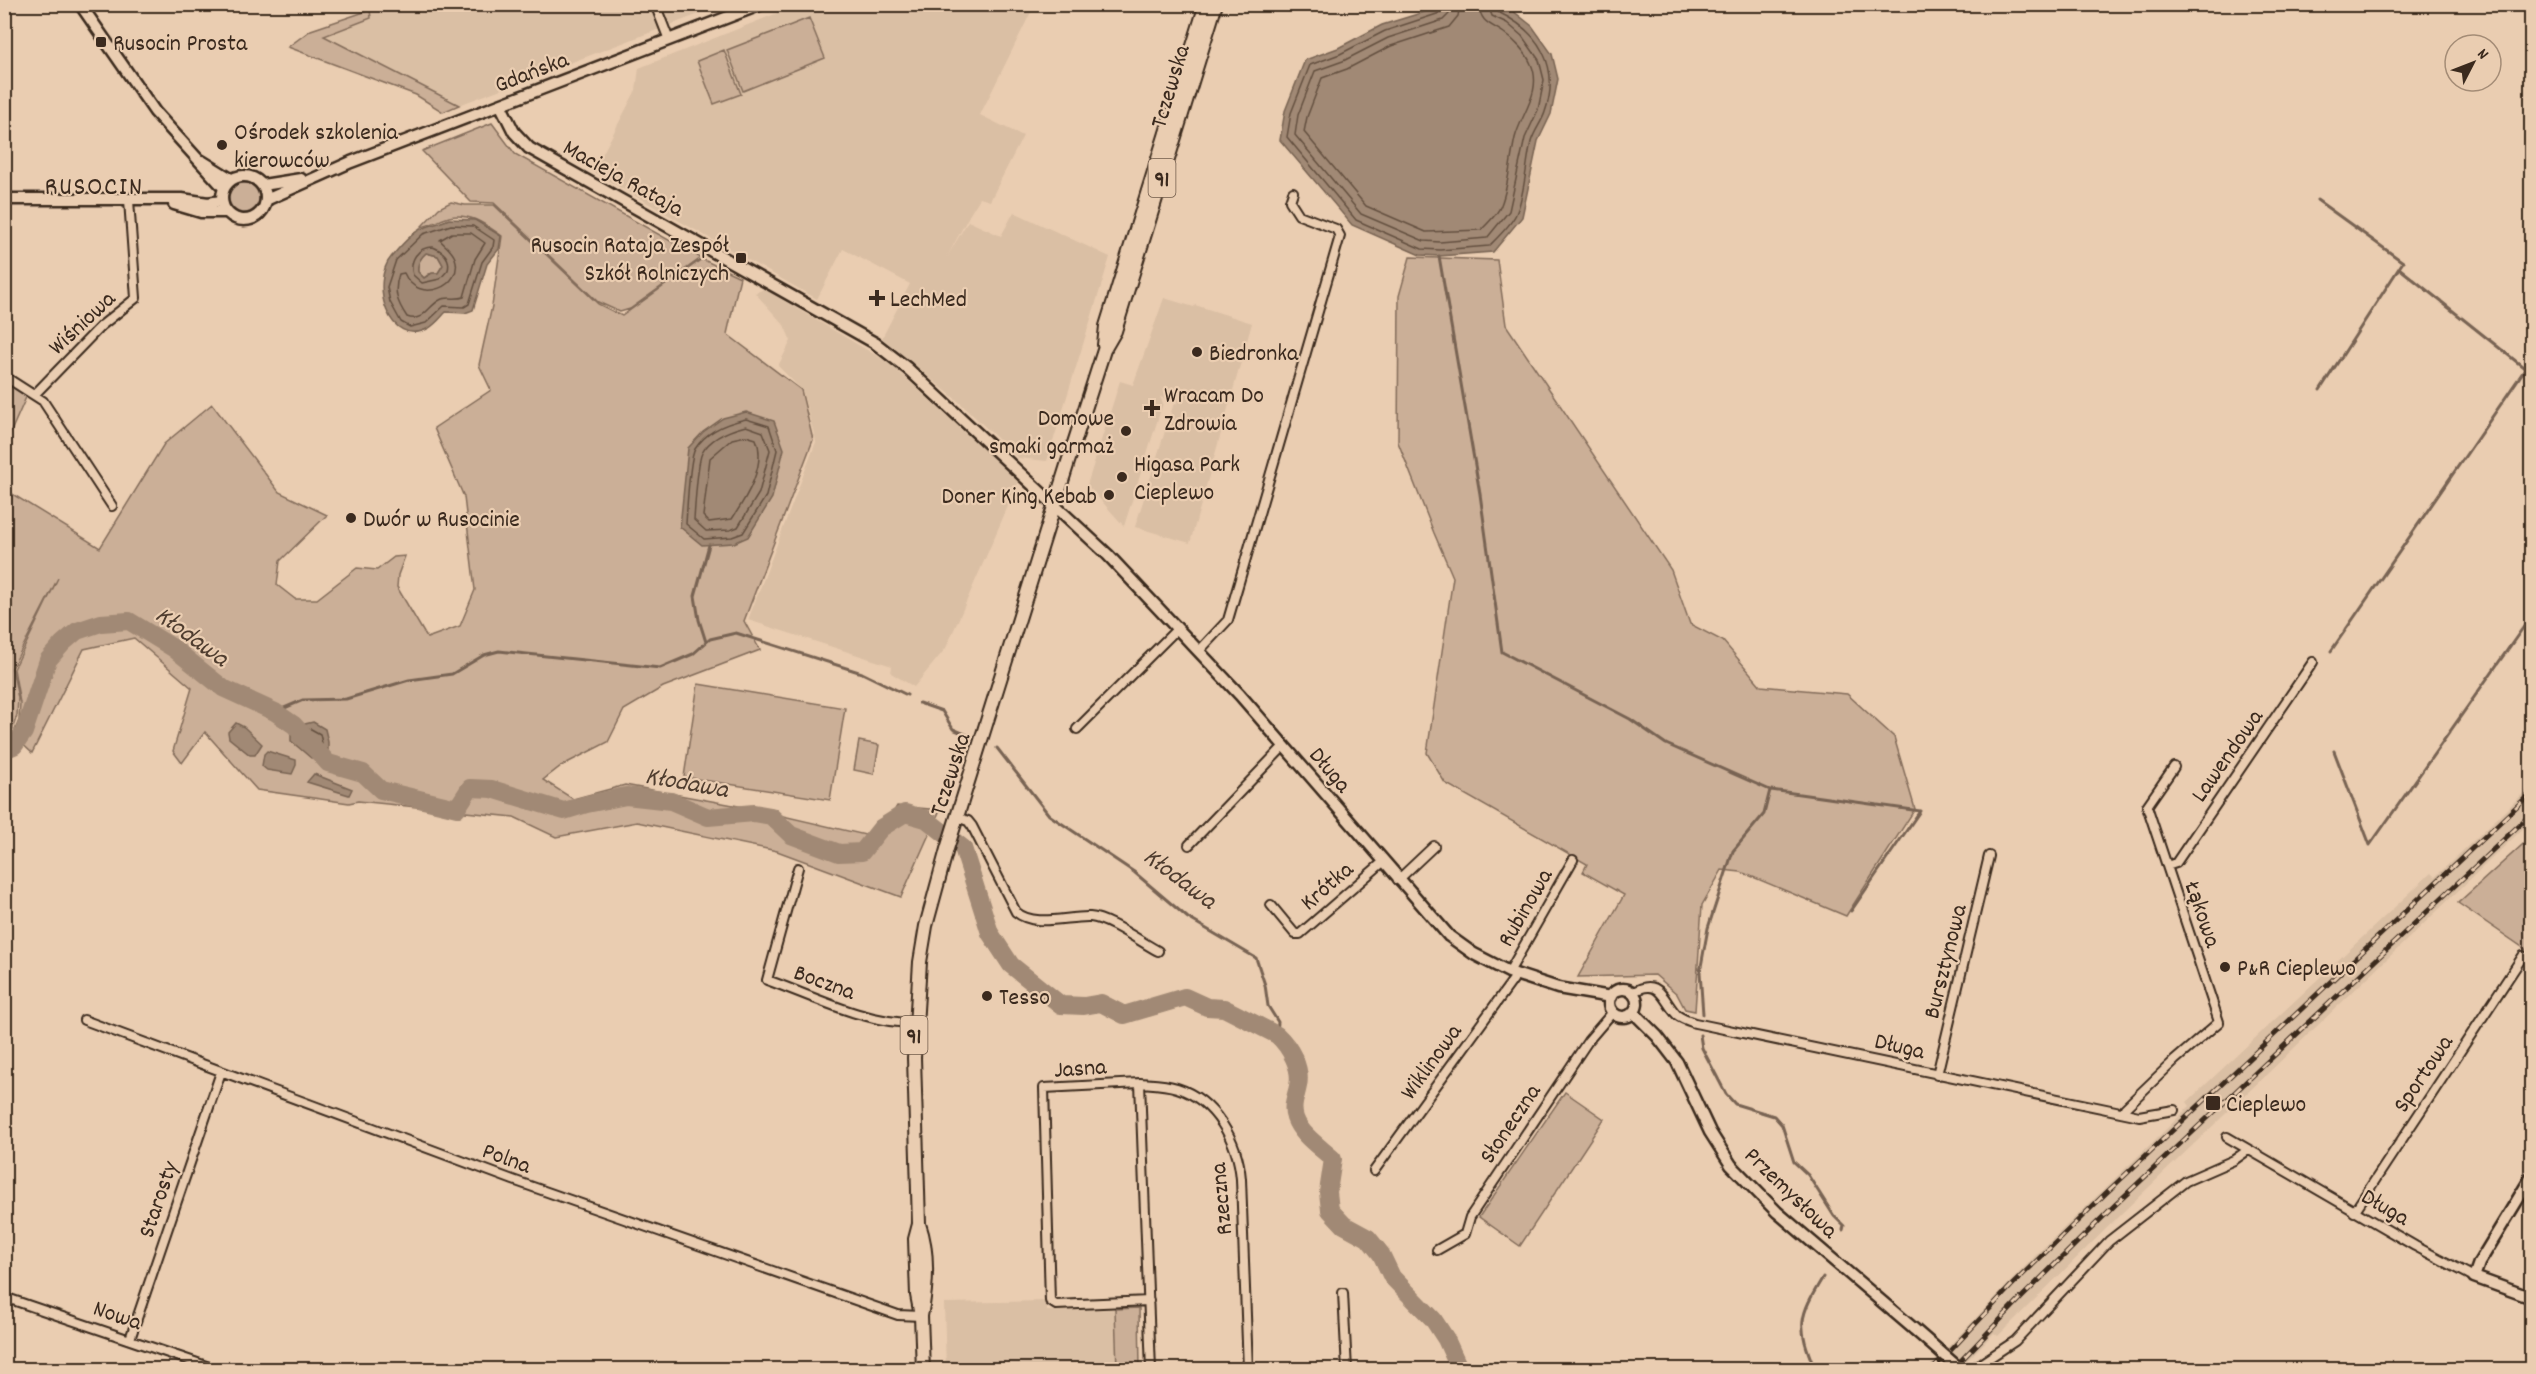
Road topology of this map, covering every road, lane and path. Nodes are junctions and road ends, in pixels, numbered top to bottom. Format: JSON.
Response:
{"nodes":[{"id":1,"x":80,"y":4,"type":"edge"},
{"id":2,"x":655,"y":4,"type":"edge"},
{"id":3,"x":762,"y":4,"type":"edge"},
{"id":4,"x":1206,"y":4,"type":"edge"},
{"id":5,"x":1216,"y":4,"type":"edge"},
{"id":6,"x":669,"y":40,"type":"junction"},
{"id":7,"x":501,"y":106,"type":"junction"},
{"id":8,"x":196,"y":158,"type":"junction"},
{"id":9,"x":316,"y":176,"type":"junction"},
{"id":10,"x":231,"y":179,"type":"junction"},
{"id":11,"x":263,"y":186,"type":"junction"},
{"id":12,"x":224,"y":188,"type":"junction"},
{"id":13,"x":1293,"y":192,"type":"dead end"},
{"id":14,"x":4,"y":199,"type":"edge"},
{"id":15,"x":129,"y":200,"type":"junction"},
{"id":16,"x":163,"y":200,"type":"junction"},
{"id":17,"x":266,"y":200,"type":"junction"},
{"id":18,"x":221,"y":201,"type":"junction"},
{"id":19,"x":226,"y":212,"type":"junction"},
{"id":20,"x":1104,"y":350,"type":"junction"},
{"id":21,"x":4,"y":376,"type":"edge"},
{"id":22,"x":35,"y":394,"type":"junction"},
{"id":23,"x":1056,"y":505,"type":"junction"},
{"id":24,"x":112,"y":506,"type":"dead end"},
{"id":25,"x":1178,"y":629,"type":"junction"},
{"id":26,"x":1199,"y":651,"type":"junction"},
{"id":27,"x":2313,"y":662,"type":"dead end"},
{"id":28,"x":1077,"y":729,"type":"dead end"},
{"id":29,"x":1284,"y":746,"type":"junction"},
{"id":30,"x":2174,"y":767,"type":"dead end"},
{"id":31,"x":956,"y":822,"type":"junction"},
{"id":32,"x":1189,"y":845,"type":"dead end"},
{"id":33,"x":1434,"y":846,"type":"dead end"},
{"id":34,"x":1989,"y":856,"type":"dead end"},
{"id":35,"x":1573,"y":860,"type":"dead end"},
{"id":36,"x":1383,"y":862,"type":"junction"},
{"id":37,"x":2167,"y":866,"type":"junction"},
{"id":38,"x":798,"y":868,"type":"dead end"},
{"id":39,"x":1398,"y":880,"type":"junction"},
{"id":40,"x":1271,"y":905,"type":"dead end"},
{"id":41,"x":1158,"y":951,"type":"dead end"},
{"id":42,"x":2523,"y":956,"type":"dead end"},
{"id":43,"x":1512,"y":973,"type":"junction"},
{"id":44,"x":1632,"y":993,"type":"junction"},
{"id":45,"x":1611,"y":997,"type":"junction"},
{"id":46,"x":1612,"y":1012,"type":"junction"},
{"id":47,"x":1633,"y":1012,"type":"junction"},
{"id":48,"x":84,"y":1020,"type":"dead end"},
{"id":49,"x":914,"y":1023,"type":"junction"},
{"id":50,"x":221,"y":1072,"type":"junction"},
{"id":51,"x":1937,"y":1075,"type":"junction"},
{"id":52,"x":1140,"y":1083,"type":"junction"},
{"id":53,"x":2175,"y":1110,"type":"dead end"},
{"id":54,"x":2123,"y":1112,"type":"junction"},
{"id":55,"x":2227,"y":1137,"type":"dead end"},
{"id":56,"x":2248,"y":1150,"type":"junction"},
{"id":57,"x":1374,"y":1171,"type":"dead end"},
{"id":58,"x":2532,"y":1176,"type":"edge"},
{"id":59,"x":2354,"y":1212,"type":"junction"},
{"id":60,"x":1437,"y":1250,"type":"dead end"},
{"id":61,"x":2474,"y":1277,"type":"junction"},
{"id":62,"x":1343,"y":1293,"type":"dead end"},
{"id":63,"x":4,"y":1297,"type":"edge"},
{"id":64,"x":2532,"y":1298,"type":"edge"},
{"id":65,"x":1149,"y":1301,"type":"junction"},
{"id":66,"x":921,"y":1316,"type":"junction"},
{"id":67,"x":130,"y":1339,"type":"junction"},
{"id":68,"x":218,"y":1370,"type":"edge"},
{"id":69,"x":923,"y":1370,"type":"edge"},
{"id":70,"x":1151,"y":1370,"type":"edge"},
{"id":71,"x":1248,"y":1370,"type":"edge"},
{"id":72,"x":1347,"y":1370,"type":"edge"},
{"id":73,"x":1961,"y":1370,"type":"edge"},
{"id":74,"x":1971,"y":1370,"type":"edge"}],
"edges":[{"from":1,"to":8,"type":"street"},
{"from":2,"to":6,"type":"street"},
{"from":3,"to":6,"type":"street","name":"Gdańska"},
{"from":4,"to":20,"type":"main road","name":"Tczewska","number":"91"},
{"from":5,"to":20,"type":"main road","name":"Tczewska","number":"91"},
{"from":6,"to":7,"type":"street","name":"Gdańska"},
{"from":7,"to":9,"type":"street","name":"Gdańska"},
{"from":7,"to":23,"type":"street","name":"Macieja Rataja"},
{"from":8,"to":10,"type":"street"},
{"from":8,"to":12,"type":"street"},
{"from":9,"to":11,"type":"street","name":"Gdańska"},
{"from":9,"to":17,"type":"street","name":"Gdańska"},
{"from":10,"to":11,"type":"street"},
{"from":10,"to":12,"type":"street"},
{"from":11,"to":17,"type":"street"},
{"from":12,"to":18,"type":"street"},
{"from":13,"to":26,"type":"street"},
{"from":14,"to":15,"type":"street"},
{"from":15,"to":16,"type":"street"},
{"from":15,"to":22,"type":"street","name":"Wiśniowa"},
{"from":16,"to":18,"type":"street"},
{"from":16,"to":19,"type":"street"},
{"from":17,"to":19,"type":"street"},
{"from":18,"to":19,"type":"street"},
{"from":20,"to":23,"type":"main road","name":"Tczewska","number":"91"},
{"from":21,"to":22,"type":"street"},
{"from":22,"to":24,"type":"street"},
{"from":23,"to":25,"type":"street","name":"Długa"},
{"from":23,"to":31,"type":"main road","name":"Tczewska","number":"91"},
{"from":25,"to":26,"type":"street","name":"Długa"},
{"from":25,"to":28,"type":"street"},
{"from":26,"to":29,"type":"street","name":"Długa"},
{"from":27,"to":37,"type":"street","name":"Lawendowa"},
{"from":29,"to":32,"type":"street"},
{"from":29,"to":36,"type":"street","name":"Długa"},
{"from":30,"to":37,"type":"street","name":"Łąkowa"},
{"from":31,"to":41,"type":"street"},
{"from":31,"to":49,"type":"main road","name":"Tczewska","number":"91"},
{"from":33,"to":39,"type":"street"},
{"from":34,"to":51,"type":"street","name":"Bursztynowa"},
{"from":35,"to":43,"type":"street","name":"Rubinowa"},
{"from":36,"to":39,"type":"street","name":"Długa"},
{"from":36,"to":40,"type":"street","name":"Krótka"},
{"from":37,"to":54,"type":"street","name":"Łąkowa"},
{"from":38,"to":49,"type":"street","name":"Boczna"},
{"from":39,"to":43,"type":"street","name":"Długa"},
{"from":42,"to":59,"type":"street","name":"Sportowa"},
{"from":43,"to":45,"type":"street","name":"Długa"},
{"from":43,"to":57,"type":"street","name":"Wiklinowa"},
{"from":44,"to":45,"type":"street","name":"Długa"},
{"from":44,"to":47,"type":"street"},
{"from":44,"to":51,"type":"street","name":"Długa"},
{"from":45,"to":46,"type":"street"},
{"from":46,"to":47,"type":"street"},
{"from":46,"to":60,"type":"street","name":"Słoneczna"},
{"from":47,"to":73,"type":"street","name":"Przemysłowa","bridge":true},
{"from":48,"to":50,"type":"street","name":"Polna"},
{"from":49,"to":66,"type":"main road","name":"Tczewska","number":"91"},
{"from":50,"to":66,"type":"street","name":"Polna"},
{"from":50,"to":67,"type":"street","name":"Starosty"},
{"from":51,"to":54,"type":"street","name":"Długa"},
{"from":52,"to":65,"type":"street","name":"Jasna"},
{"from":52,"to":65,"type":"street","name":"Jasna"},
{"from":52,"to":71,"type":"street","name":"Rzeczna"},
{"from":53,"to":54,"type":"street","name":"Długa"},
{"from":55,"to":56,"type":"street","name":"Długa"},
{"from":56,"to":59,"type":"street","name":"Długa"},
{"from":56,"to":74,"type":"street"},
{"from":58,"to":61,"type":"street"},
{"from":59,"to":61,"type":"street","name":"Długa"},
{"from":61,"to":64,"type":"street","name":"Długa"},
{"from":62,"to":72,"type":"street"},
{"from":63,"to":67,"type":"street","name":"Nowa"},
{"from":65,"to":70,"type":"street","name":"Jasna"},
{"from":66,"to":69,"type":"main road","name":"Tczewska","number":"91"},
{"from":67,"to":68,"type":"street","name":"Nowa"}]}
